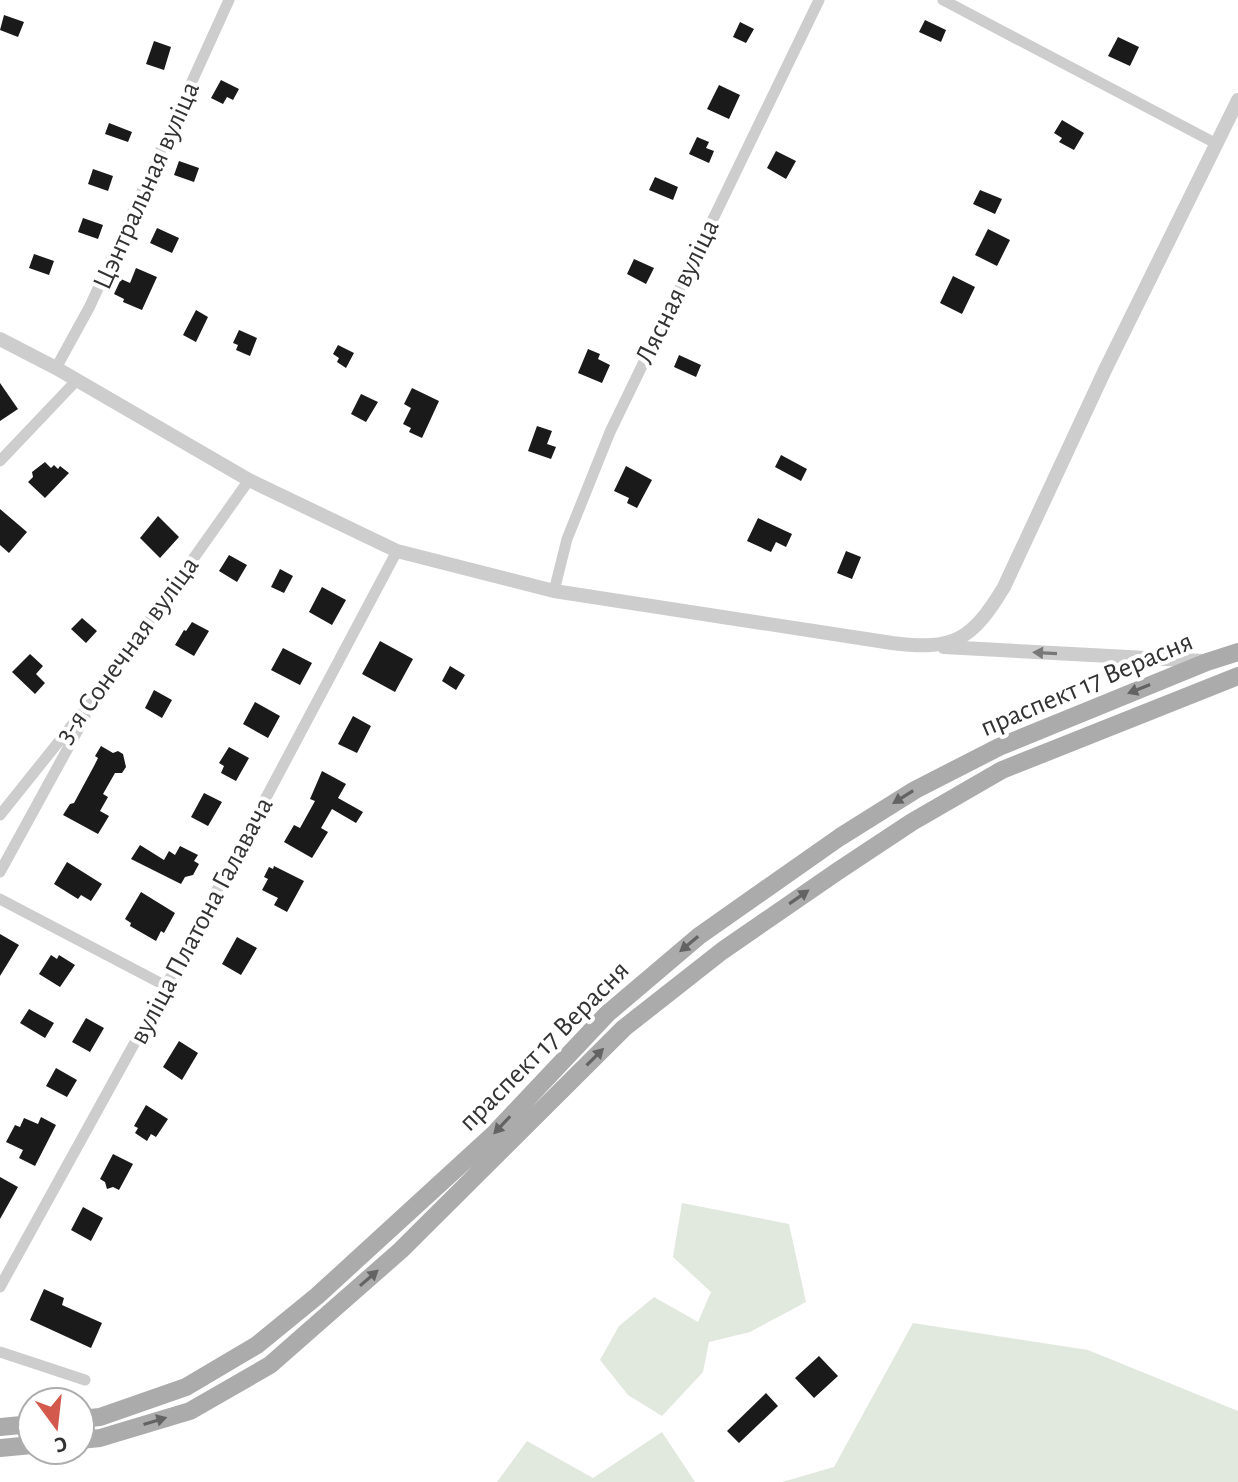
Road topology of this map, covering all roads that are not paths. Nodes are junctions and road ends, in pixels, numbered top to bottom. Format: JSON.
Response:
{"nodes":[{"id":1,"x":229,"y":0,"type":"edge"},
{"id":2,"x":819,"y":0,"type":"edge"},
{"id":3,"x":943,"y":0,"type":"edge"},
{"id":4,"x":1238,"y":100,"type":"edge"},
{"id":5,"x":1215,"y":143,"type":"junction"},
{"id":6,"x":0,"y":339,"type":"edge"},
{"id":7,"x":56,"y":368,"type":"junction"},
{"id":8,"x":76,"y":381,"type":"junction"},
{"id":9,"x":0,"y":461,"type":"edge"},
{"id":10,"x":249,"y":480,"type":"junction"},
{"id":11,"x":397,"y":551,"type":"junction"},
{"id":12,"x":554,"y":591,"type":"junction"},
{"id":13,"x":934,"y":647,"type":"junction"},
{"id":14,"x":1238,"y":652,"type":"edge"},
{"id":15,"x":1207,"y":662,"type":"junction"},
{"id":16,"x":1238,"y":676,"type":"edge"},
{"id":17,"x":101,"y":689,"type":"junction"},
{"id":18,"x":0,"y":815,"type":"edge"},
{"id":19,"x":0,"y":872,"type":"edge"},
{"id":20,"x":0,"y":899,"type":"edge"},
{"id":21,"x":166,"y":986,"type":"junction"},
{"id":22,"x":0,"y":1287,"type":"edge"},
{"id":23,"x":0,"y":1352,"type":"edge"},
{"id":24,"x":85,"y":1380,"type":"dead end"},
{"id":25,"x":96,"y":1417,"type":"edge"},
{"id":26,"x":96,"y":1438,"type":"edge"}],
"edges":[{"from":1,"to":7,"type":"street","name":"Цэнтральная вуліца"},
{"from":2,"to":12,"type":"street","name":"Лясная вуліца"},
{"from":3,"to":5,"type":"street"},
{"from":4,"to":5,"type":"street"},
{"from":5,"to":13,"type":"street"},
{"from":6,"to":7,"type":"street"},
{"from":7,"to":8,"type":"street"},
{"from":8,"to":9,"type":"street"},
{"from":8,"to":10,"type":"street"},
{"from":10,"to":11,"type":"street"},
{"from":10,"to":17,"type":"street","name":"3-я Сонечная вуліца"},
{"from":11,"to":12,"type":"street"},
{"from":11,"to":21,"type":"street","name":"вуліца Платона Галавача"},
{"from":12,"to":13,"type":"street"},
{"from":15,"to":13,"type":"street","one_way":true},
{"from":14,"to":15,"type":"main road","name":"праспект 17 Верасня"},
{"from":15,"to":25,"type":"main road","name":"праспект 17 Верасня","one_way":true},
{"from":26,"to":16,"type":"main road","name":"праспект 17 Верасня","one_way":true},
{"from":17,"to":18,"type":"street","name":"3-я Сонечная вуліца"},
{"from":17,"to":19,"type":"street"},
{"from":20,"to":21,"type":"street"},
{"from":21,"to":22,"type":"street","name":"вуліца Платона Галавача"},
{"from":23,"to":24,"type":"street"}]}
